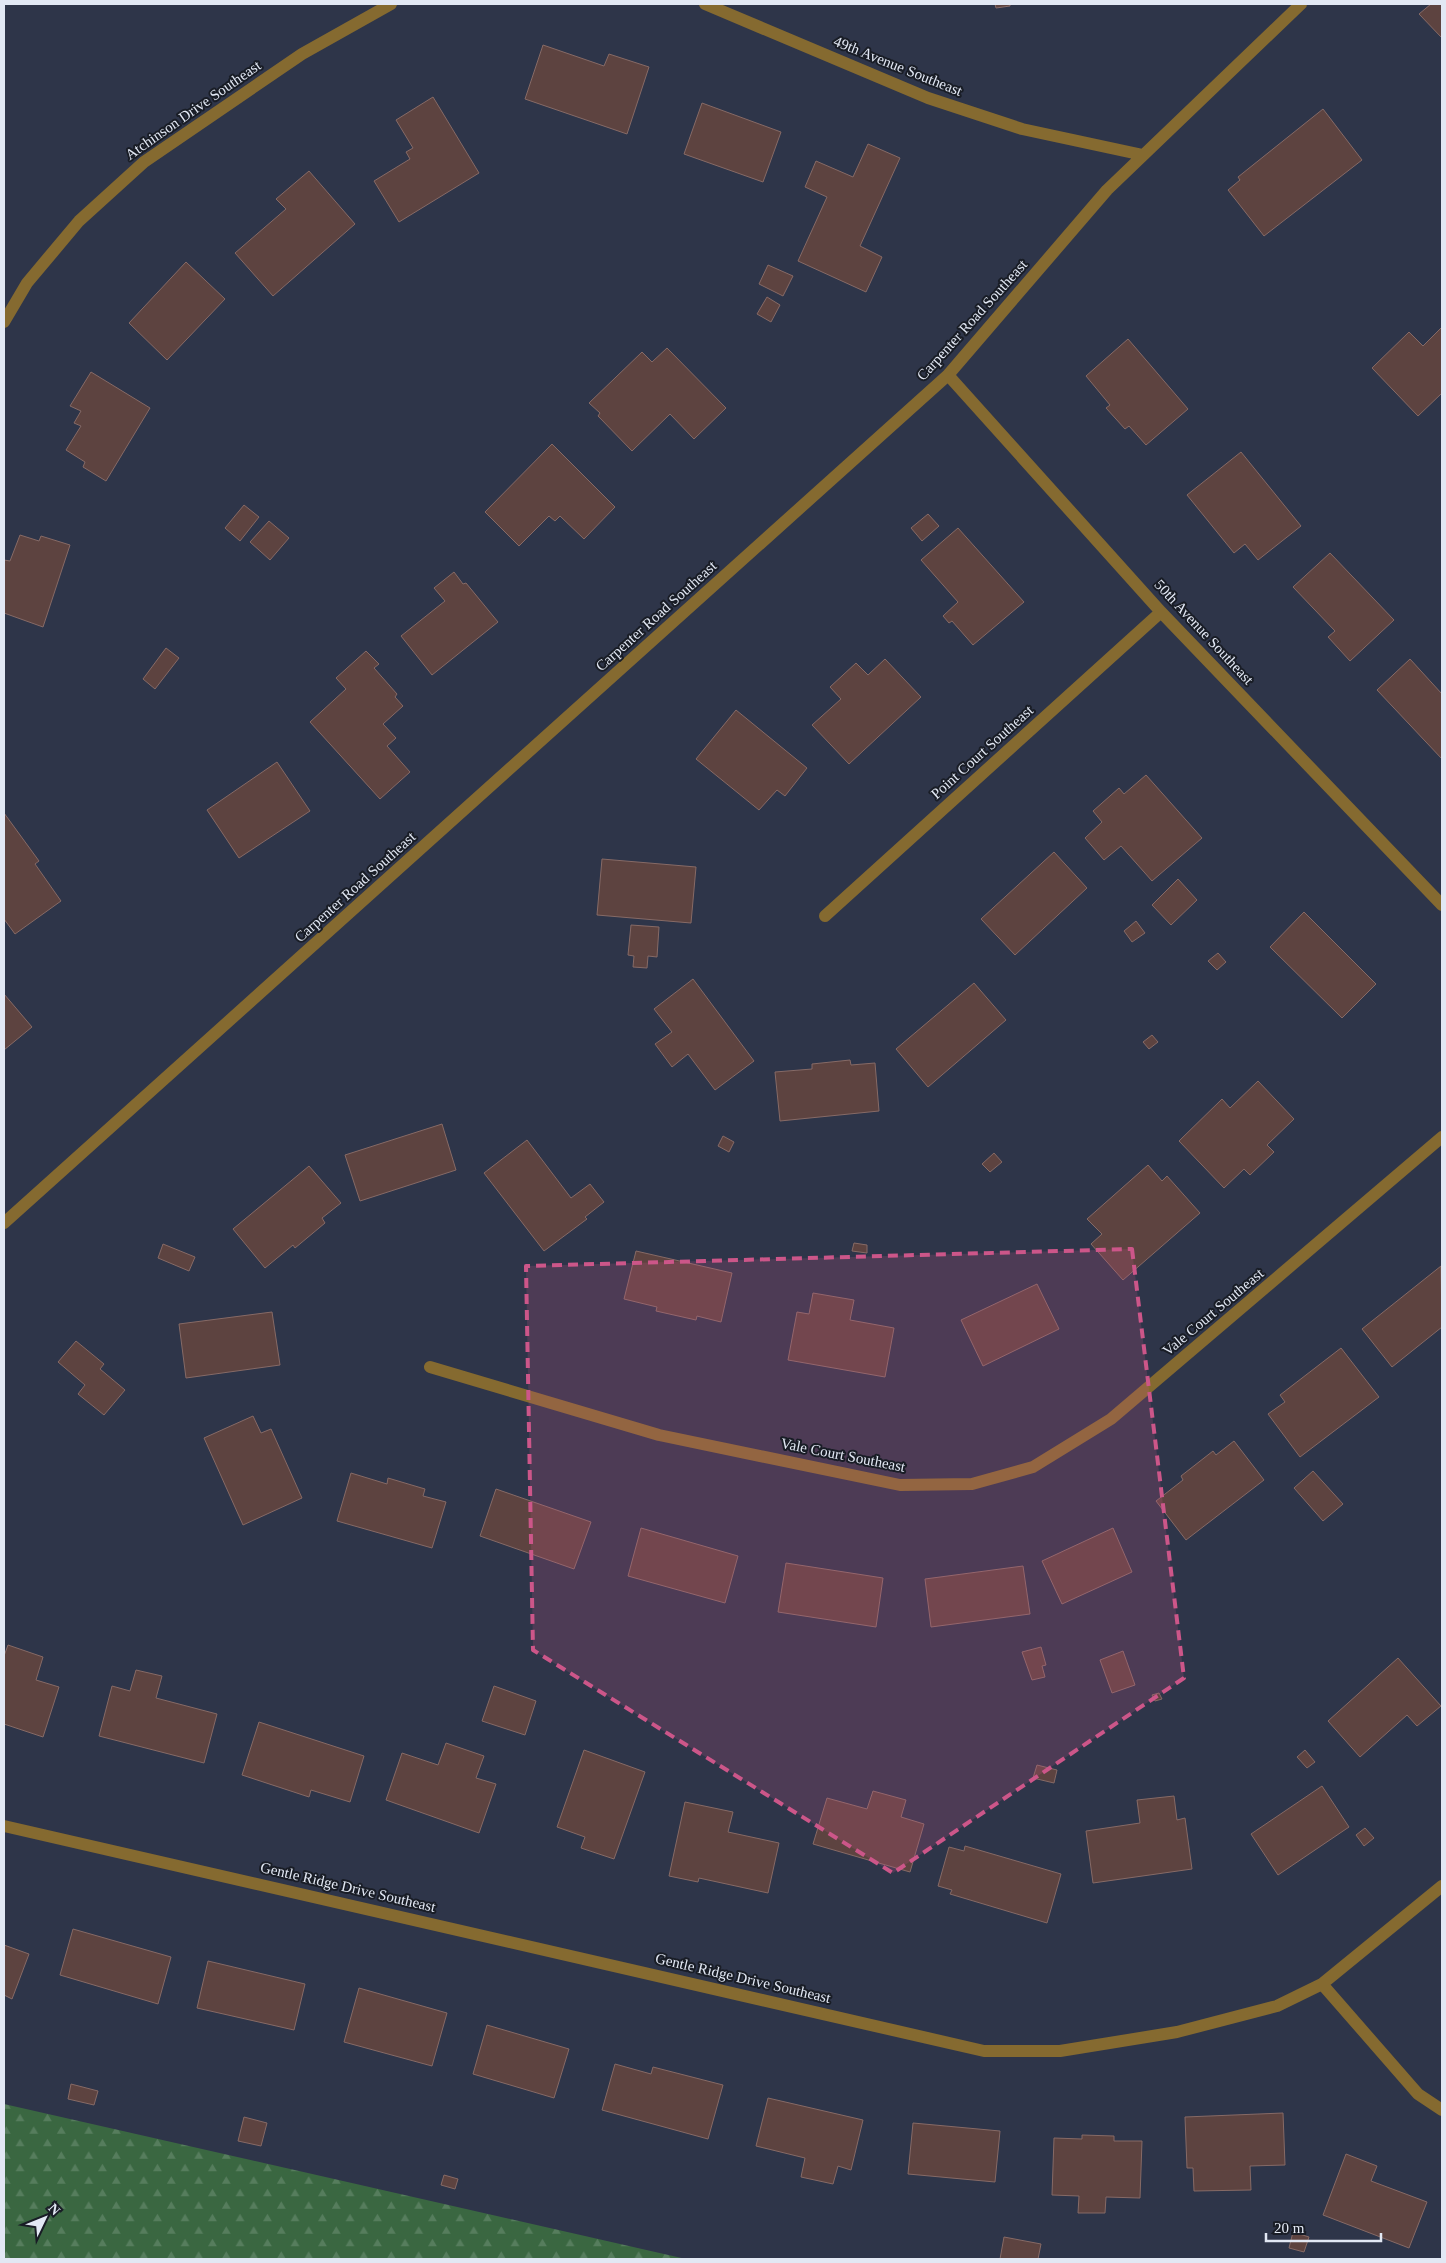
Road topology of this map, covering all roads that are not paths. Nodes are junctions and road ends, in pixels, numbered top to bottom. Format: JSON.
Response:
{"nodes":[{"id":1,"x":391,"y":4,"type":"edge"},
{"id":2,"x":705,"y":4,"type":"edge"},
{"id":3,"x":1301,"y":4,"type":"edge"},
{"id":4,"x":1143,"y":155,"type":"junction"},
{"id":5,"x":4,"y":322,"type":"edge"},
{"id":6,"x":948,"y":375,"type":"junction"},
{"id":7,"x":1161,"y":612,"type":"junction"},
{"id":8,"x":1442,"y":905,"type":"edge"},
{"id":9,"x":825,"y":916,"type":"dead end"},
{"id":10,"x":1442,"y":1138,"type":"edge"},
{"id":11,"x":4,"y":1223,"type":"edge"},
{"id":12,"x":430,"y":1367,"type":"dead end"},
{"id":13,"x":4,"y":1826,"type":"edge"},
{"id":14,"x":1442,"y":1886,"type":"edge"},
{"id":15,"x":1322,"y":1984,"type":"junction"},
{"id":16,"x":1442,"y":2110,"type":"edge"}],
"edges":[{"from":1,"to":5,"type":"street","name":"Atchinson Drive Southeast"},
{"from":2,"to":4,"type":"street","name":"49th Avenue Southeast"},
{"from":3,"to":4,"type":"street","name":"Carpenter Road Southeast"},
{"from":4,"to":6,"type":"street","name":"Carpenter Road Southeast"},
{"from":6,"to":7,"type":"street","name":"50th Avenue Southeast"},
{"from":6,"to":11,"type":"street","name":"Carpenter Road Southeast"},
{"from":7,"to":8,"type":"street","name":"50th Avenue Southeast"},
{"from":7,"to":9,"type":"street","name":"Point Court Southeast"},
{"from":10,"to":12,"type":"street","name":"Vale Court Southeast"},
{"from":13,"to":15,"type":"street","name":"Gentle Ridge Drive Southeast"},
{"from":14,"to":15,"type":"street","name":"Gentle Ridge Drive Southeast"},
{"from":15,"to":16,"type":"street"}]}
